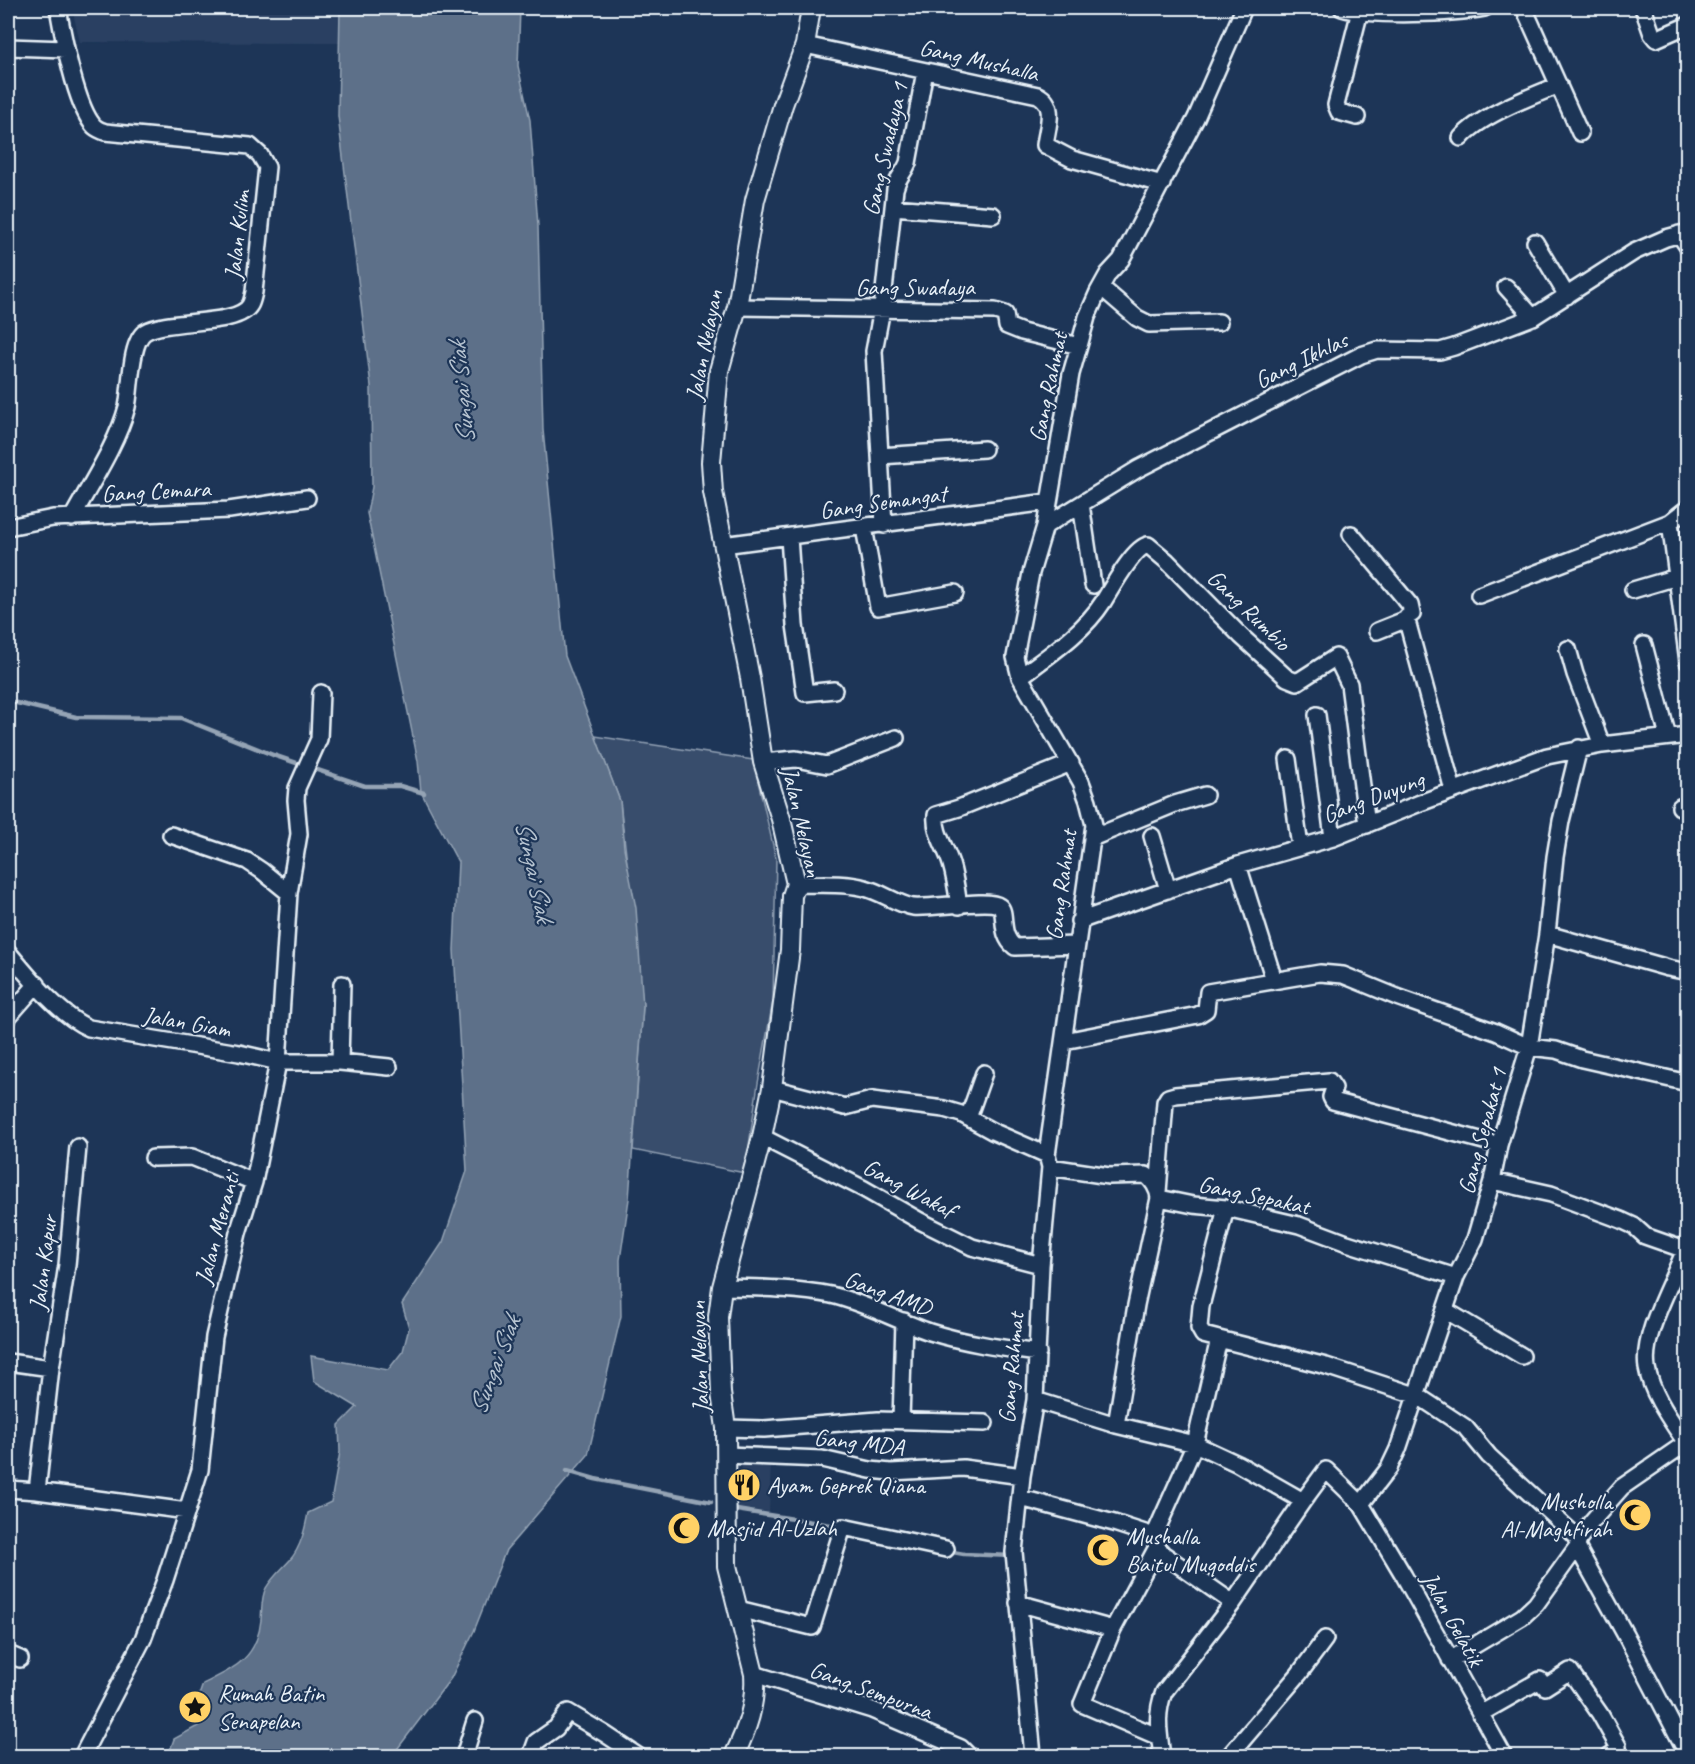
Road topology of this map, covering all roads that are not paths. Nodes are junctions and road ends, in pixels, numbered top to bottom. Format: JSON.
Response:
{"nodes":[{"id":1,"x":58,"y":8,"type":"edge"},
{"id":2,"x":811,"y":8,"type":"edge"},
{"id":3,"x":1244,"y":8,"type":"edge"},
{"id":4,"x":1342,"y":8,"type":"edge"},
{"id":5,"x":1483,"y":8,"type":"edge"},
{"id":6,"x":1524,"y":8,"type":"edge"},
{"id":7,"x":1643,"y":8,"type":"edge"},
{"id":8,"x":1359,"y":11,"type":"junction"},
{"id":9,"x":1688,"y":25,"type":"edge"},
{"id":10,"x":805,"y":45,"type":"junction"},
{"id":11,"x":8,"y":47,"type":"edge"},
{"id":12,"x":66,"y":49,"type":"junction"},
{"id":13,"x":925,"y":70,"type":"junction"},
{"id":14,"x":1558,"y":85,"type":"junction"},
{"id":15,"x":1357,"y":117,"type":"dead end"},
{"id":16,"x":1580,"y":134,"type":"dead end"},
{"id":17,"x":1461,"y":138,"type":"dead end"},
{"id":18,"x":1162,"y":184,"type":"junction"},
{"id":19,"x":893,"y":207,"type":"junction"},
{"id":20,"x":993,"y":214,"type":"dead end"},
{"id":21,"x":1683,"y":233,"type":"edge"},
{"id":22,"x":1535,"y":242,"type":"dead end"},
{"id":23,"x":1688,"y":247,"type":"edge"},
{"id":24,"x":1101,"y":287,"type":"junction"},
{"id":25,"x":1506,"y":287,"type":"dead end"},
{"id":26,"x":1567,"y":296,"type":"junction"},
{"id":27,"x":736,"y":307,"type":"junction"},
{"id":28,"x":882,"y":309,"type":"junction"},
{"id":29,"x":1533,"y":317,"type":"junction"},
{"id":30,"x":1219,"y":322,"type":"dead end"},
{"id":31,"x":1078,"y":345,"type":"junction"},
{"id":32,"x":984,"y":449,"type":"dead end"},
{"id":33,"x":880,"y":456,"type":"junction"},
{"id":34,"x":307,"y":498,"type":"dead end"},
{"id":35,"x":1048,"y":502,"type":"junction"},
{"id":36,"x":1081,"y":504,"type":"junction"},
{"id":37,"x":1688,"y":508,"type":"edge"},
{"id":38,"x":72,"y":518,"type":"junction"},
{"id":39,"x":1670,"y":522,"type":"junction"},
{"id":40,"x":884,"y":525,"type":"junction"},
{"id":41,"x":1045,"y":526,"type":"junction"},
{"id":42,"x":8,"y":527,"type":"edge"},
{"id":43,"x":864,"y":527,"type":"junction"},
{"id":44,"x":1351,"y":534,"type":"dead end"},
{"id":45,"x":789,"y":537,"type":"junction"},
{"id":46,"x":723,"y":545,"type":"junction"},
{"id":47,"x":1677,"y":577,"type":"junction"},
{"id":48,"x":1093,"y":585,"type":"dead end"},
{"id":49,"x":1633,"y":590,"type":"dead end"},
{"id":50,"x":955,"y":593,"type":"dead end"},
{"id":51,"x":1479,"y":595,"type":"dead end"},
{"id":52,"x":1407,"y":619,"type":"junction"},
{"id":53,"x":1377,"y":631,"type":"dead end"},
{"id":54,"x":1644,"y":645,"type":"dead end"},
{"id":55,"x":1568,"y":649,"type":"dead end"},
{"id":56,"x":1688,"y":662,"type":"edge"},
{"id":57,"x":1020,"y":677,"type":"junction"},
{"id":58,"x":834,"y":690,"type":"dead end"},
{"id":59,"x":321,"y":693,"type":"dead end"},
{"id":60,"x":1317,"y":715,"type":"dead end"},
{"id":61,"x":1688,"y":735,"type":"edge"},
{"id":62,"x":1668,"y":737,"type":"junction"},
{"id":63,"x":896,"y":738,"type":"dead end"},
{"id":64,"x":1602,"y":745,"type":"junction"},
{"id":65,"x":1579,"y":748,"type":"junction"},
{"id":66,"x":1288,"y":759,"type":"dead end"},
{"id":67,"x":763,"y":762,"type":"junction"},
{"id":68,"x":1071,"y":763,"type":"junction"},
{"id":69,"x":1453,"y":790,"type":"junction"},
{"id":70,"x":1205,"y":795,"type":"dead end"},
{"id":71,"x":1366,"y":825,"type":"junction"},
{"id":72,"x":171,"y":835,"type":"dead end"},
{"id":73,"x":1152,"y":836,"type":"dead end"},
{"id":74,"x":1092,"y":838,"type":"junction"},
{"id":75,"x":1333,"y":838,"type":"junction"},
{"id":76,"x":1300,"y":847,"type":"junction"},
{"id":77,"x":1238,"y":866,"type":"junction"},
{"id":78,"x":796,"y":884,"type":"junction"},
{"id":79,"x":1168,"y":890,"type":"junction"},
{"id":80,"x":289,"y":893,"type":"junction"},
{"id":81,"x":959,"y":906,"type":"junction"},
{"id":82,"x":1079,"y":921,"type":"junction"},
{"id":83,"x":1547,"y":934,"type":"junction"},
{"id":84,"x":1076,"y":945,"type":"junction"},
{"id":85,"x":8,"y":952,"type":"edge"},
{"id":86,"x":1688,"y":972,"type":"edge"},
{"id":87,"x":1274,"y":980,"type":"junction"},
{"id":88,"x":37,"y":984,"type":"junction"},
{"id":89,"x":342,"y":984,"type":"dead end"},
{"id":90,"x":8,"y":1017,"type":"edge"},
{"id":91,"x":1064,"y":1041,"type":"junction"},
{"id":92,"x":1529,"y":1047,"type":"junction"},
{"id":93,"x":278,"y":1062,"type":"junction"},
{"id":94,"x":340,"y":1062,"type":"junction"},
{"id":95,"x":390,"y":1067,"type":"dead end"},
{"id":96,"x":984,"y":1073,"type":"dead end"},
{"id":97,"x":1688,"y":1083,"type":"edge"},
{"id":98,"x":772,"y":1088,"type":"junction"},
{"id":99,"x":968,"y":1118,"type":"junction"},
{"id":100,"x":762,"y":1137,"type":"junction"},
{"id":101,"x":1499,"y":1145,"type":"junction"},
{"id":102,"x":78,"y":1147,"type":"dead end"},
{"id":103,"x":153,"y":1158,"type":"dead end"},
{"id":104,"x":1049,"y":1161,"type":"junction"},
{"id":105,"x":1492,"y":1181,"type":"junction"},
{"id":106,"x":254,"y":1182,"type":"junction"},
{"id":107,"x":1159,"y":1195,"type":"junction"},
{"id":108,"x":1226,"y":1208,"type":"junction"},
{"id":109,"x":1686,"y":1246,"type":"edge"},
{"id":110,"x":1041,"y":1265,"type":"junction"},
{"id":111,"x":1456,"y":1277,"type":"junction"},
{"id":112,"x":722,"y":1287,"type":"junction"},
{"id":113,"x":1445,"y":1310,"type":"junction"},
{"id":114,"x":904,"y":1321,"type":"junction"},
{"id":115,"x":1219,"y":1339,"type":"junction"},
{"id":116,"x":1038,"y":1353,"type":"junction"},
{"id":117,"x":1522,"y":1356,"type":"dead end"},
{"id":118,"x":8,"y":1362,"type":"edge"},
{"id":119,"x":51,"y":1368,"type":"junction"},
{"id":120,"x":1418,"y":1396,"type":"junction"},
{"id":121,"x":1035,"y":1400,"type":"junction"},
{"id":122,"x":901,"y":1421,"type":"junction"},
{"id":123,"x":985,"y":1423,"type":"dead end"},
{"id":124,"x":1116,"y":1425,"type":"junction"},
{"id":125,"x":726,"y":1428,"type":"junction"},
{"id":126,"x":1195,"y":1444,"type":"junction"},
{"id":127,"x":1687,"y":1444,"type":"edge"},
{"id":128,"x":726,"y":1455,"type":"junction"},
{"id":129,"x":1022,"y":1476,"type":"junction"},
{"id":130,"x":8,"y":1490,"type":"edge"},
{"id":131,"x":37,"y":1491,"type":"junction"},
{"id":132,"x":1021,"y":1498,"type":"junction"},
{"id":133,"x":1303,"y":1501,"type":"junction"},
{"id":134,"x":1361,"y":1504,"type":"junction"},
{"id":135,"x":187,"y":1511,"type":"junction"},
{"id":136,"x":1155,"y":1542,"type":"junction"},
{"id":137,"x":1578,"y":1543,"type":"junction"},
{"id":138,"x":946,"y":1549,"type":"dead end"},
{"id":139,"x":1018,"y":1603,"type":"junction"},
{"id":140,"x":1233,"y":1603,"type":"junction"},
{"id":141,"x":738,"y":1609,"type":"junction"},
{"id":142,"x":1113,"y":1629,"type":"junction"},
{"id":143,"x":1324,"y":1639,"type":"dead end"},
{"id":144,"x":1450,"y":1660,"type":"junction"},
{"id":145,"x":754,"y":1674,"type":"junction"},
{"id":146,"x":1480,"y":1714,"type":"junction"},
{"id":147,"x":475,"y":1721,"type":"dead end"},
{"id":148,"x":1159,"y":1737,"type":"junction"},
{"id":149,"x":1688,"y":1755,"type":"edge"},
{"id":150,"x":82,"y":1756,"type":"edge"},
{"id":151,"x":464,"y":1756,"type":"edge"},
{"id":152,"x":531,"y":1756,"type":"edge"},
{"id":153,"x":638,"y":1756,"type":"edge"},
{"id":154,"x":734,"y":1756,"type":"edge"},
{"id":155,"x":969,"y":1756,"type":"edge"},
{"id":156,"x":1033,"y":1756,"type":"edge"},
{"id":157,"x":1162,"y":1756,"type":"edge"},
{"id":158,"x":1229,"y":1756,"type":"edge"},
{"id":159,"x":1504,"y":1756,"type":"edge"},
{"id":160,"x":1610,"y":1756,"type":"edge"}],
"edges":[{"from":1,"to":12,"type":"street","name":"Jalan Kulim"},
{"from":2,"to":10,"type":"main road","name":"Jalan Nelayan"},
{"from":3,"to":18,"type":"street","name":"Gang Rahmat"},
{"from":4,"to":8,"type":"street"},
{"from":5,"to":8,"type":"street"},
{"from":6,"to":14,"type":"street"},
{"from":7,"to":9,"type":"street"},
{"from":8,"to":15,"type":"street"},
{"from":10,"to":13,"type":"street","name":"Gang Mushalla"},
{"from":10,"to":27,"type":"main road","name":"Jalan Nelayan"},
{"from":11,"to":12,"type":"street"},
{"from":12,"to":38,"type":"street","name":"Jalan Kulim"},
{"from":13,"to":18,"type":"street","name":"Gang Mushalla"},
{"from":13,"to":19,"type":"street","name":"Gang Swadaya 1"},
{"from":14,"to":16,"type":"street"},
{"from":14,"to":17,"type":"street"},
{"from":18,"to":24,"type":"street","name":"Gang Rahmat"},
{"from":19,"to":20,"type":"street"},
{"from":19,"to":28,"type":"street","name":"Gang Swadaya 1"},
{"from":21,"to":23,"type":"street"},
{"from":21,"to":26,"type":"street","name":"Gang Ikhlas"},
{"from":22,"to":26,"type":"street"},
{"from":24,"to":30,"type":"street"},
{"from":24,"to":31,"type":"street","name":"Gang Rahmat"},
{"from":25,"to":29,"type":"street"},
{"from":26,"to":29,"type":"street","name":"Gang Ikhlas"},
{"from":27,"to":28,"type":"street","name":"Gang Swadaya"},
{"from":27,"to":46,"type":"main road","name":"Jalan Nelayan"},
{"from":28,"to":31,"type":"street","name":"Gang Swadaya"},
{"from":28,"to":33,"type":"street","name":"Gang Swadaya 1"},
{"from":29,"to":36,"type":"street","name":"Gang Ikhlas"},
{"from":31,"to":35,"type":"street","name":"Gang Rahmat"},
{"from":32,"to":33,"type":"street"},
{"from":33,"to":40,"type":"street","name":"Gang Swadaya 1"},
{"from":34,"to":38,"type":"street","name":"Gang Cemara"},
{"from":35,"to":40,"type":"street","name":"Gang Semangat"},
{"from":35,"to":41,"type":"street","name":"Gang Rahmat"},
{"from":36,"to":41,"type":"street","name":"Gang Ikhlas"},
{"from":36,"to":48,"type":"street"},
{"from":37,"to":39,"type":"street"},
{"from":38,"to":42,"type":"street","name":"Gang Cemara"},
{"from":39,"to":47,"type":"street"},
{"from":39,"to":51,"type":"street"},
{"from":40,"to":43,"type":"street","name":"Gang Semangat"},
{"from":41,"to":57,"type":"street","name":"Gang Rahmat"},
{"from":43,"to":45,"type":"street","name":"Gang Semangat"},
{"from":43,"to":50,"type":"street"},
{"from":44,"to":52,"type":"street"},
{"from":45,"to":46,"type":"street","name":"Gang Semangat"},
{"from":45,"to":58,"type":"street"},
{"from":46,"to":67,"type":"main road","name":"Jalan Nelayan"},
{"from":47,"to":49,"type":"street"},
{"from":47,"to":56,"type":"street"},
{"from":52,"to":53,"type":"street"},
{"from":52,"to":69,"type":"street"},
{"from":54,"to":62,"type":"street"},
{"from":55,"to":64,"type":"street"},
{"from":57,"to":68,"type":"street","name":"Gang Rahmat"},
{"from":57,"to":71,"type":"street","name":"Gang Rumbio"},
{"from":59,"to":80,"type":"street","name":"Jalan Meranti"},
{"from":60,"to":75,"type":"street"},
{"from":61,"to":62,"type":"street","name":"Gang Duyung"},
{"from":62,"to":64,"type":"street","name":"Gang Duyung"},
{"from":63,"to":67,"type":"street"},
{"from":64,"to":65,"type":"street","name":"Gang Duyung"},
{"from":65,"to":69,"type":"street","name":"Gang Duyung"},
{"from":65,"to":83,"type":"street","name":"Gang Sepakat 1"},
{"from":66,"to":76,"type":"street"},
{"from":67,"to":78,"type":"main road","name":"Jalan Nelayan"},
{"from":68,"to":74,"type":"street","name":"Gang Rahmat"},
{"from":68,"to":81,"type":"street"},
{"from":69,"to":71,"type":"street","name":"Gang Duyung"},
{"from":70,"to":74,"type":"street"},
{"from":71,"to":75,"type":"street","name":"Gang Duyung"},
{"from":72,"to":80,"type":"street"},
{"from":73,"to":79,"type":"street"},
{"from":74,"to":82,"type":"street","name":"Gang Rahmat"},
{"from":75,"to":76,"type":"street","name":"Gang Duyung"},
{"from":76,"to":77,"type":"street","name":"Gang Duyung"},
{"from":77,"to":79,"type":"street","name":"Gang Duyung"},
{"from":77,"to":87,"type":"street"},
{"from":78,"to":81,"type":"street"},
{"from":78,"to":98,"type":"main road","name":"Jalan Nelayan"},
{"from":79,"to":82,"type":"street","name":"Gang Duyung"},
{"from":80,"to":93,"type":"street","name":"Jalan Meranti"},
{"from":81,"to":84,"type":"street"},
{"from":82,"to":84,"type":"street","name":"Gang Rahmat"},
{"from":83,"to":86,"type":"street"},
{"from":83,"to":92,"type":"street","name":"Gang Sepakat 1"},
{"from":84,"to":91,"type":"street","name":"Gang Rahmat"},
{"from":85,"to":88,"type":"street","name":"Jalan Giam"},
{"from":87,"to":91,"type":"street"},
{"from":87,"to":92,"type":"street"},
{"from":88,"to":90,"type":"street"},
{"from":88,"to":93,"type":"street","name":"Jalan Giam"},
{"from":89,"to":94,"type":"street"},
{"from":91,"to":104,"type":"street","name":"Gang Rahmat"},
{"from":92,"to":97,"type":"street"},
{"from":92,"to":101,"type":"street","name":"Gang Sepakat 1"},
{"from":93,"to":94,"type":"street","name":"Jalan Giam"},
{"from":93,"to":106,"type":"street","name":"Jalan Meranti"},
{"from":94,"to":95,"type":"street","name":"Jalan Giam"},
{"from":96,"to":99,"type":"street"},
{"from":98,"to":99,"type":"street","name":"Gang Sepakat"},
{"from":98,"to":100,"type":"main road","name":"Jalan Nelayan"},
{"from":99,"to":104,"type":"street","name":"Gang Sepakat"},
{"from":100,"to":110,"type":"street","name":"Gang Wakaf"},
{"from":100,"to":112,"type":"main road","name":"Jalan Nelayan"},
{"from":101,"to":105,"type":"street","name":"Gang Sepakat 1"},
{"from":101,"to":107,"type":"street"},
{"from":102,"to":119,"type":"street","name":"Jalan Kapur"},
{"from":103,"to":106,"type":"street"},
{"from":104,"to":107,"type":"street","name":"Gang Sepakat"},
{"from":104,"to":110,"type":"street","name":"Gang Rahmat"},
{"from":105,"to":109,"type":"street"},
{"from":105,"to":111,"type":"street","name":"Gang Sepakat 1"},
{"from":106,"to":135,"type":"street","name":"Jalan Meranti"},
{"from":107,"to":108,"type":"street","name":"Gang Sepakat"},
{"from":107,"to":124,"type":"street"},
{"from":108,"to":111,"type":"street","name":"Gang Sepakat"},
{"from":108,"to":115,"type":"street"},
{"from":109,"to":127,"type":"street"},
{"from":110,"to":116,"type":"street","name":"Gang Rahmat"},
{"from":111,"to":113,"type":"street","name":"Gang Sepakat 1"},
{"from":112,"to":114,"type":"street","name":"Gang AMD"},
{"from":112,"to":125,"type":"main road","name":"Jalan Nelayan"},
{"from":113,"to":117,"type":"street"},
{"from":113,"to":120,"type":"street","name":"Gang Sepakat 1"},
{"from":114,"to":116,"type":"street","name":"Gang AMD"},
{"from":114,"to":122,"type":"street"},
{"from":115,"to":120,"type":"street"},
{"from":115,"to":126,"type":"street"},
{"from":116,"to":121,"type":"street","name":"Gang Rahmat"},
{"from":118,"to":119,"type":"street"},
{"from":119,"to":131,"type":"street","name":"Jalan Kapur"},
{"from":120,"to":134,"type":"street","name":"Gang Sepakat 1"},
{"from":120,"to":137,"type":"street"},
{"from":121,"to":124,"type":"street"},
{"from":121,"to":129,"type":"street","name":"Gang Rahmat"},
{"from":122,"to":123,"type":"street"},
{"from":122,"to":125,"type":"street"},
{"from":124,"to":126,"type":"street"},
{"from":125,"to":128,"type":"main road","name":"Jalan Nelayan"},
{"from":126,"to":133,"type":"street"},
{"from":126,"to":136,"type":"street"},
{"from":127,"to":137,"type":"street"},
{"from":128,"to":129,"type":"street","name":"Gang MDA"},
{"from":128,"to":141,"type":"main road","name":"Jalan Nelayan"},
{"from":129,"to":132,"type":"street","name":"Gang Rahmat"},
{"from":130,"to":131,"type":"street"},
{"from":131,"to":135,"type":"street"},
{"from":132,"to":136,"type":"street"},
{"from":132,"to":139,"type":"street","name":"Gang Rahmat"},
{"from":133,"to":134,"type":"street","name":"Jalan Gelatik"},
{"from":133,"to":140,"type":"street"},
{"from":134,"to":144,"type":"street","name":"Jalan Gelatik"},
{"from":135,"to":150,"type":"street","name":"Jalan Meranti"},
{"from":136,"to":140,"type":"street"},
{"from":136,"to":142,"type":"street"},
{"from":137,"to":144,"type":"street"},
{"from":137,"to":149,"type":"street"},
{"from":138,"to":141,"type":"street"},
{"from":139,"to":142,"type":"street"},
{"from":139,"to":156,"type":"street","name":"Gang Rahmat"},
{"from":140,"to":148,"type":"street"},
{"from":141,"to":145,"type":"main road","name":"Jalan Nelayan"},
{"from":142,"to":148,"type":"street"},
{"from":143,"to":158,"type":"street"},
{"from":144,"to":146,"type":"street","name":"Jalan Gelatik"},
{"from":145,"to":154,"type":"main road","name":"Jalan Nelayan"},
{"from":145,"to":155,"type":"street","name":"Gang Sempurna"},
{"from":146,"to":159,"type":"street","name":"Jalan Gelatik"},
{"from":146,"to":160,"type":"street"},
{"from":147,"to":151,"type":"street"},
{"from":148,"to":157,"type":"street"},
{"from":152,"to":153,"type":"street"}]}
